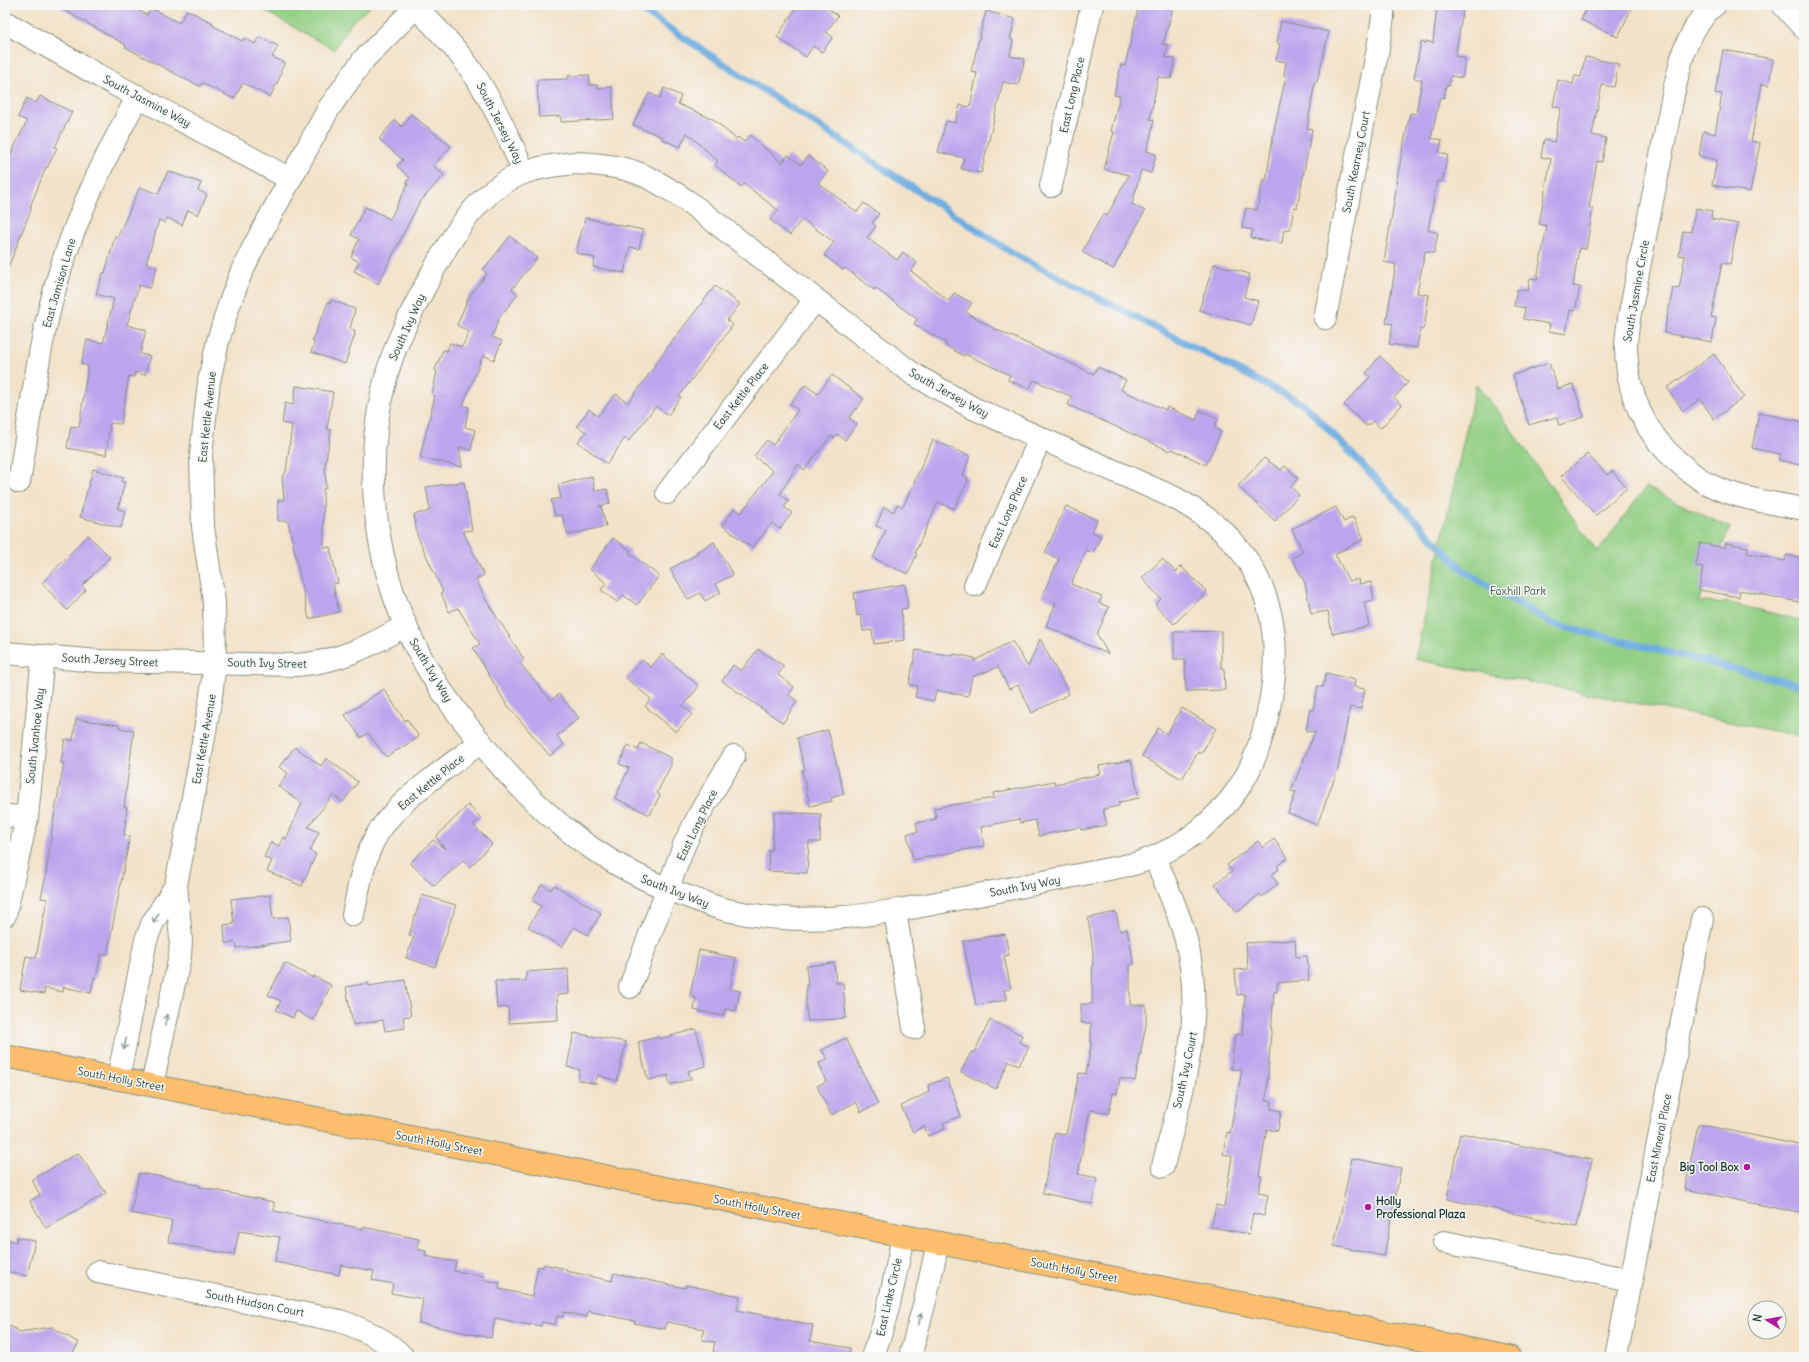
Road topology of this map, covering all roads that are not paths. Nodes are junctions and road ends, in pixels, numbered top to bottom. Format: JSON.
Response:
{"nodes":[{"id":1,"x":1092,"y":5,"type":"edge"},
{"id":2,"x":1383,"y":5,"type":"edge"},
{"id":3,"x":1715,"y":5,"type":"edge"},
{"id":4,"x":1783,"y":5,"type":"edge"},
{"id":5,"x":417,"y":6,"type":"edge"},
{"id":6,"x":5,"y":22,"type":"edge"},
{"id":7,"x":1804,"y":28,"type":"edge"},
{"id":8,"x":138,"y":96,"type":"junction"},
{"id":9,"x":524,"y":172,"type":"junction"},
{"id":10,"x":290,"y":179,"type":"junction"},
{"id":11,"x":1051,"y":186,"type":"dead end"},
{"id":12,"x":815,"y":300,"type":"junction"},
{"id":13,"x":1325,"y":318,"type":"dead end"},
{"id":14,"x":1040,"y":439,"type":"junction"},
{"id":15,"x":19,"y":482,"type":"dead end"},
{"id":16,"x":667,"y":493,"type":"dead end"},
{"id":17,"x":1804,"y":509,"type":"edge"},
{"id":18,"x":975,"y":586,"type":"dead end"},
{"id":19,"x":406,"y":626,"type":"junction"},
{"id":20,"x":5,"y":653,"type":"edge"},
{"id":21,"x":43,"y":656,"type":"junction"},
{"id":22,"x":215,"y":662,"type":"junction"},
{"id":23,"x":481,"y":742,"type":"junction"},
{"id":24,"x":734,"y":756,"type":"dead end"},
{"id":25,"x":5,"y":816,"type":"edge"},
{"id":26,"x":27,"y":817,"type":"junction"},
{"id":27,"x":1155,"y":858,"type":"junction"},
{"id":28,"x":176,"y":885,"type":"junction"},
{"id":29,"x":668,"y":890,"type":"junction"},
{"id":30,"x":894,"y":911,"type":"junction"},
{"id":31,"x":5,"y":915,"type":"edge"},
{"id":32,"x":353,"y":915,"type":"dead end"},
{"id":33,"x":1702,"y":919,"type":"dead end"},
{"id":34,"x":630,"y":987,"type":"dead end"},
{"id":35,"x":914,"y":1028,"type":"dead end"},
{"id":36,"x":5,"y":1056,"type":"edge"},
{"id":37,"x":118,"y":1079,"type":"junction"},
{"id":38,"x":152,"y":1085,"type":"junction"},
{"id":39,"x":1163,"y":1166,"type":"dead end"},
{"id":40,"x":903,"y":1236,"type":"junction"},
{"id":41,"x":1444,"y":1242,"type":"dead end"},
{"id":42,"x":938,"y":1243,"type":"junction"},
{"id":43,"x":98,"y":1272,"type":"dead end"},
{"id":44,"x":1631,"y":1280,"type":"junction"},
{"id":45,"x":403,"y":1357,"type":"edge"},
{"id":46,"x":872,"y":1357,"type":"edge"},
{"id":47,"x":910,"y":1357,"type":"edge"},
{"id":48,"x":1508,"y":1357,"type":"edge"},
{"id":49,"x":1616,"y":1357,"type":"edge"}],
"edges":[{"from":1,"to":11,"type":"street","name":"East Long Place"},
{"from":2,"to":13,"type":"street","name":"South Kearney Court"},
{"from":3,"to":17,"type":"street","name":"South Jasmine Circle"},
{"from":4,"to":7,"type":"street"},
{"from":5,"to":9,"type":"street","name":"South Jersey Way"},
{"from":5,"to":10,"type":"street","name":"East Kettle Avenue"},
{"from":6,"to":8,"type":"street","name":"South Jasmine Way"},
{"from":8,"to":10,"type":"street","name":"South Jasmine Way"},
{"from":8,"to":15,"type":"street","name":"East Jamison Lane"},
{"from":9,"to":12,"type":"street","name":"South Jersey Way"},
{"from":9,"to":19,"type":"street","name":"South Ivy Way"},
{"from":10,"to":22,"type":"street","name":"East Kettle Avenue"},
{"from":12,"to":14,"type":"street","name":"South Jersey Way"},
{"from":12,"to":16,"type":"street","name":"East Kettle Place"},
{"from":14,"to":18,"type":"street","name":"East Long Place"},
{"from":14,"to":27,"type":"street","name":"South Jersey Way"},
{"from":19,"to":22,"type":"street","name":"South Ivy Street"},
{"from":19,"to":23,"type":"street","name":"South Ivy Way"},
{"from":20,"to":21,"type":"street","name":"South Jersey Street"},
{"from":21,"to":22,"type":"street","name":"South Jersey Street"},
{"from":21,"to":26,"type":"street","name":"South Ivanhoe Way"},
{"from":22,"to":28,"type":"street","name":"East Kettle Avenue"},
{"from":23,"to":29,"type":"street","name":"South Ivy Way"},
{"from":23,"to":32,"type":"street","name":"East Kettle Place"},
{"from":24,"to":29,"type":"street","name":"East Long Place"},
{"from":25,"to":26,"type":"street"},
{"from":26,"to":31,"type":"street","name":"South Ivanhoe Way"},
{"from":27,"to":30,"type":"street","name":"South Ivy Way"},
{"from":27,"to":39,"type":"street","name":"South Ivy Court"},
{"from":28,"to":37,"type":"street","name":"East Kettle Avenue","one_way":true},
{"from":38,"to":28,"type":"street","name":"East Kettle Avenue","one_way":true},
{"from":29,"to":30,"type":"street","name":"South Ivy Way"},
{"from":29,"to":34,"type":"street","name":"East Long Place"},
{"from":30,"to":35,"type":"street"},
{"from":33,"to":44,"type":"street","name":"East Mineral Place"},
{"from":36,"to":37,"type":"main road","name":"South Holly Street"},
{"from":37,"to":38,"type":"main road","name":"South Holly Street"},
{"from":38,"to":40,"type":"main road","name":"South Holly Street"},
{"from":40,"to":42,"type":"main road","name":"South Holly Street"},
{"from":40,"to":46,"type":"street","name":"East Links Circle"},
{"from":41,"to":44,"type":"street"},
{"from":47,"to":42,"type":"street","one_way":true},
{"from":42,"to":48,"type":"main road","name":"South Holly Street"},
{"from":43,"to":45,"type":"street","name":"South Hudson Court"},
{"from":44,"to":49,"type":"street","name":"East Mineral Place"}]}
